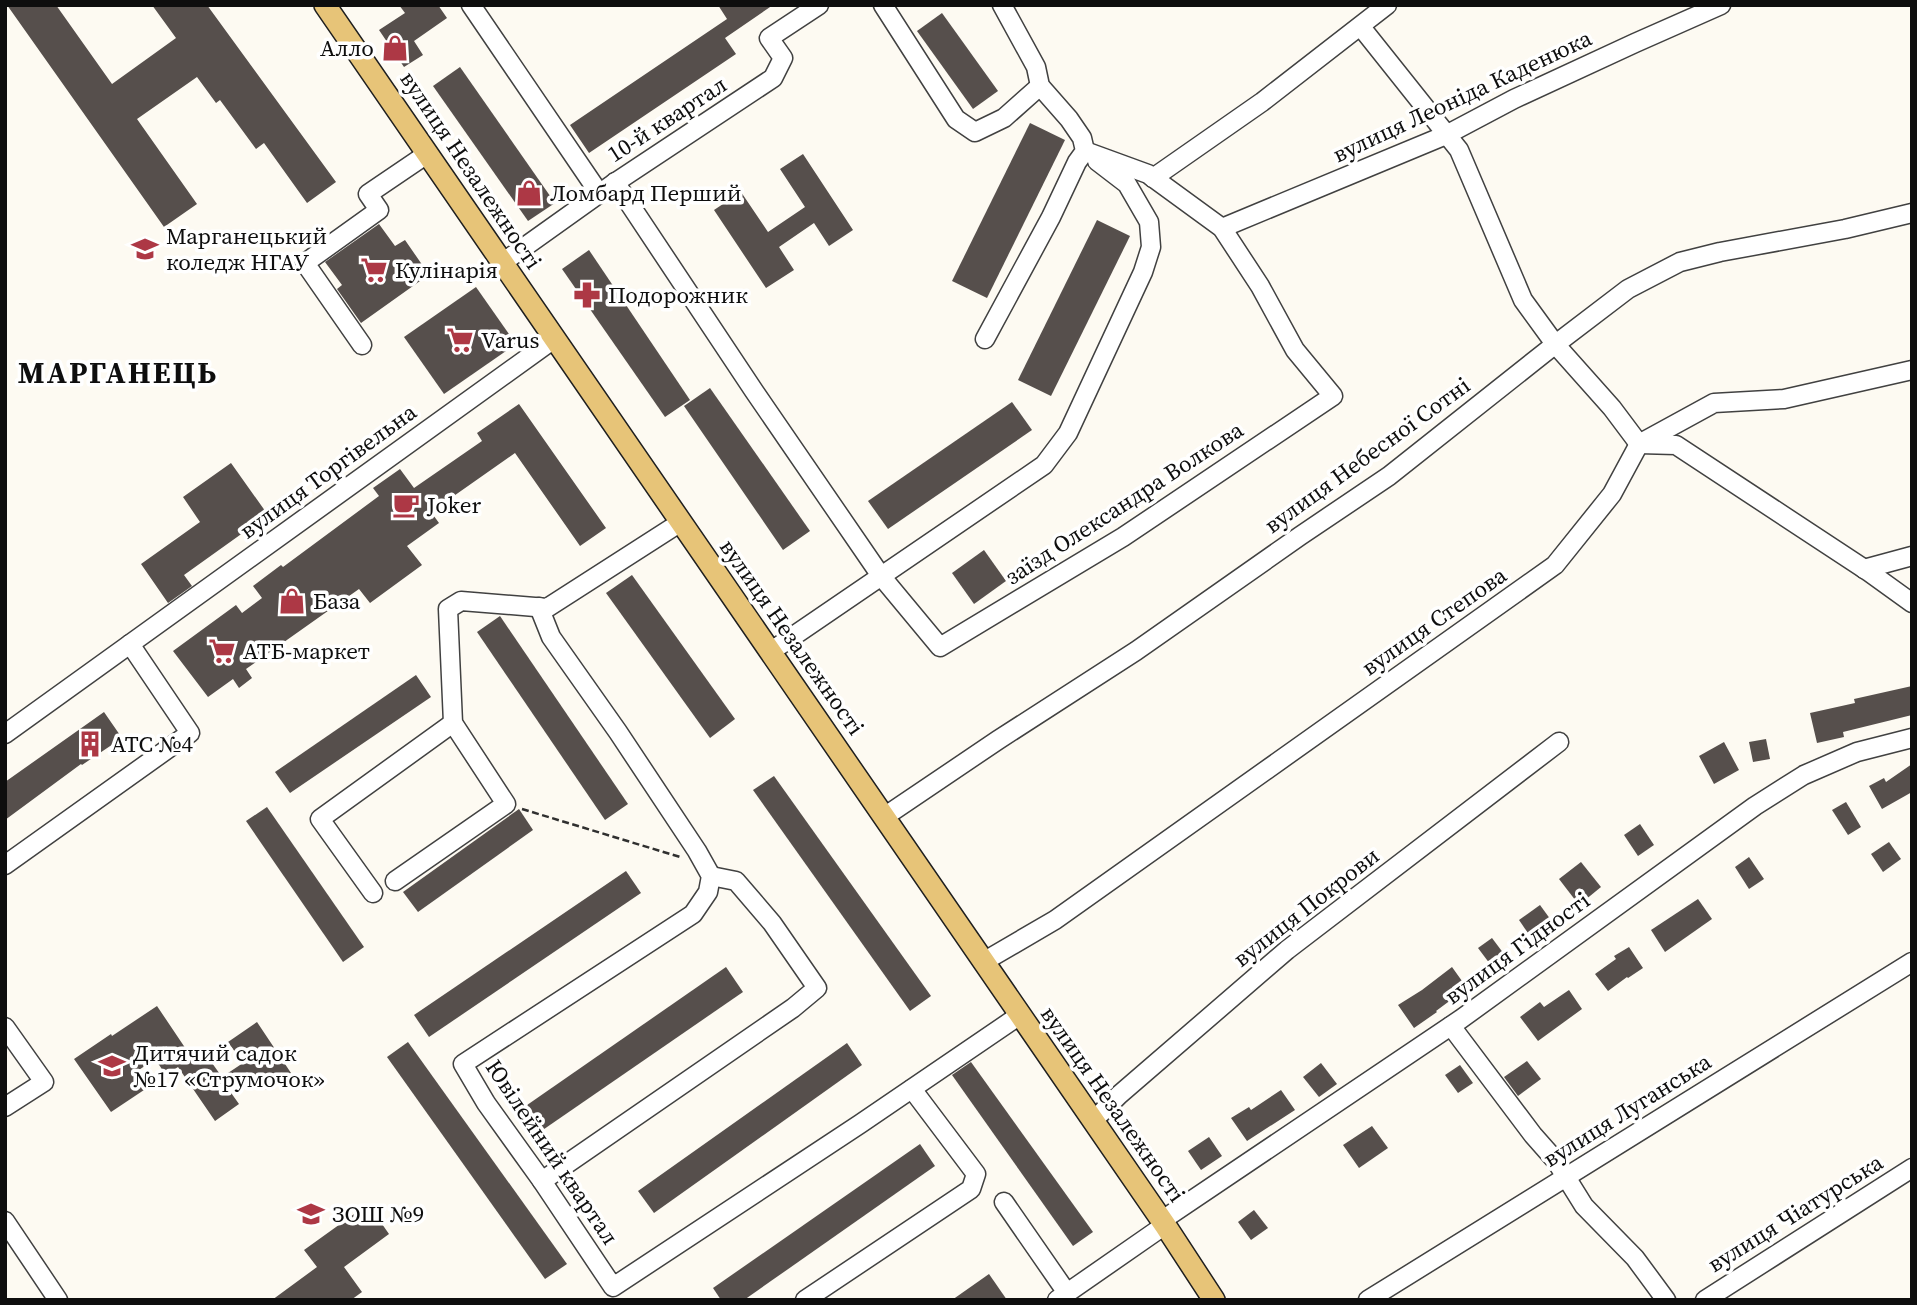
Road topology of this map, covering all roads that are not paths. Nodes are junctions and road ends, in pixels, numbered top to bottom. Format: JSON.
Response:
{"nodes":[{"id":1,"x":326,"y":5,"type":"edge"},
{"id":2,"x":471,"y":5,"type":"edge"},
{"id":3,"x":819,"y":5,"type":"edge"},
{"id":4,"x":883,"y":5,"type":"edge"},
{"id":5,"x":1002,"y":5,"type":"edge"},
{"id":6,"x":1387,"y":5,"type":"edge"},
{"id":7,"x":1721,"y":5,"type":"edge"},
{"id":8,"x":1361,"y":27,"type":"junction"},
{"id":9,"x":1040,"y":86,"type":"junction"},
{"id":10,"x":1446,"y":135,"type":"junction"},
{"id":11,"x":1085,"y":151,"type":"junction"},
{"id":12,"x":427,"y":154,"type":"junction"},
{"id":13,"x":1153,"y":178,"type":"junction"},
{"id":14,"x":615,"y":182,"type":"junction"},
{"id":15,"x":599,"y":194,"type":"junction"},
{"id":16,"x":1912,"y":213,"type":"edge"},
{"id":17,"x":1222,"y":228,"type":"junction"},
{"id":18,"x":502,"y":263,"type":"junction"},
{"id":19,"x":985,"y":338,"type":"dead end"},
{"id":20,"x":554,"y":339,"type":"junction"},
{"id":21,"x":1555,"y":344,"type":"junction"},
{"id":22,"x":362,"y":345,"type":"dead end"},
{"id":23,"x":1912,"y":370,"type":"edge"},
{"id":24,"x":1639,"y":444,"type":"junction"},
{"id":25,"x":681,"y":522,"type":"junction"},
{"id":26,"x":1912,"y":556,"type":"edge"},
{"id":27,"x":1864,"y":569,"type":"junction"},
{"id":28,"x":881,"y":576,"type":"junction"},
{"id":29,"x":1912,"y":603,"type":"edge"},
{"id":30,"x":539,"y":607,"type":"junction"},
{"id":31,"x":130,"y":643,"type":"junction"},
{"id":32,"x":770,"y":652,"type":"junction"},
{"id":33,"x":453,"y":723,"type":"junction"},
{"id":34,"x":5,"y":734,"type":"edge"},
{"id":35,"x":1912,"y":738,"type":"edge"},
{"id":36,"x":1559,"y":742,"type":"dead end"},
{"id":37,"x":884,"y":817,"type":"junction"},
{"id":38,"x":5,"y":866,"type":"edge"},
{"id":39,"x":708,"y":870,"type":"junction"},
{"id":40,"x":395,"y":881,"type":"dead end"},
{"id":41,"x":373,"y":894,"type":"dead end"},
{"id":42,"x":983,"y":962,"type":"junction"},
{"id":43,"x":1912,"y":962,"type":"edge"},
{"id":44,"x":1020,"y":1016,"type":"junction"},
{"id":45,"x":1451,"y":1026,"type":"junction"},
{"id":46,"x":5,"y":1027,"type":"edge"},
{"id":47,"x":912,"y":1089,"type":"junction"},
{"id":48,"x":5,"y":1107,"type":"edge"},
{"id":49,"x":1093,"y":1121,"type":"junction"},
{"id":50,"x":1912,"y":1168,"type":"edge"},
{"id":51,"x":1566,"y":1176,"type":"junction"},
{"id":52,"x":542,"y":1181,"type":"junction"},
{"id":53,"x":1004,"y":1202,"type":"dead end"},
{"id":54,"x":5,"y":1221,"type":"edge"},
{"id":55,"x":1163,"y":1223,"type":"junction"},
{"id":56,"x":1062,"y":1297,"type":"edge"},
{"id":57,"x":58,"y":1300,"type":"edge"},
{"id":58,"x":806,"y":1300,"type":"edge"},
{"id":59,"x":1214,"y":1300,"type":"edge"},
{"id":60,"x":1368,"y":1300,"type":"edge"},
{"id":61,"x":1665,"y":1300,"type":"edge"},
{"id":62,"x":1705,"y":1300,"type":"edge"}],
"edges":[{"from":1,"to":12,"type":"main road","name":"вулиця Незалежності"},
{"from":2,"to":15,"type":"street"},
{"from":3,"to":14,"type":"street","name":"10-й квартал"},
{"from":4,"to":9,"type":"street"},
{"from":5,"to":9,"type":"street"},
{"from":6,"to":8,"type":"street"},
{"from":7,"to":10,"type":"street","name":"вулиця Леоніда Каденюка"},
{"from":8,"to":10,"type":"street"},
{"from":8,"to":13,"type":"street"},
{"from":9,"to":11,"type":"street"},
{"from":10,"to":17,"type":"street","name":"вулиця Леоніда Каденюка"},
{"from":10,"to":21,"type":"street"},
{"from":11,"to":13,"type":"street"},
{"from":11,"to":19,"type":"street"},
{"from":11,"to":28,"type":"street"},
{"from":12,"to":18,"type":"main road","name":"вулиця Незалежності"},
{"from":12,"to":22,"type":"street"},
{"from":13,"to":17,"type":"street"},
{"from":14,"to":15,"type":"street","name":"10-й квартал"},
{"from":14,"to":28,"type":"street"},
{"from":15,"to":18,"type":"street","name":"10-й квартал"},
{"from":16,"to":21,"type":"street","name":"вулиця Небесної Сотні"},
{"from":17,"to":28,"type":"street","name":"заїзд Олександра Волкова"},
{"from":18,"to":20,"type":"main road","name":"вулиця Незалежності"},
{"from":20,"to":25,"type":"main road","name":"вулиця Незалежності"},
{"from":20,"to":31,"type":"street","name":"вулиця Торгівельна"},
{"from":21,"to":24,"type":"street"},
{"from":21,"to":37,"type":"street","name":"вулиця Небесної Сотні"},
{"from":23,"to":24,"type":"street"},
{"from":24,"to":27,"type":"street"},
{"from":24,"to":42,"type":"street","name":"вулиця Степова"},
{"from":25,"to":30,"type":"street"},
{"from":25,"to":32,"type":"main road","name":"вулиця Незалежності"},
{"from":26,"to":27,"type":"street"},
{"from":27,"to":29,"type":"street"},
{"from":28,"to":32,"type":"street"},
{"from":30,"to":33,"type":"street"},
{"from":30,"to":39,"type":"street"},
{"from":31,"to":34,"type":"street","name":"вулиця Торгівельна"},
{"from":31,"to":38,"type":"street"},
{"from":32,"to":37,"type":"main road","name":"вулиця Незалежності"},
{"from":33,"to":40,"type":"street"},
{"from":33,"to":41,"type":"street"},
{"from":35,"to":45,"type":"street","name":"вулиця Гідності"},
{"from":36,"to":49,"type":"street","name":"вулиця Покрови"},
{"from":37,"to":42,"type":"main road","name":"вулиця Незалежності"},
{"from":39,"to":52,"type":"street","name":"Ювілейний квартал"},
{"from":39,"to":52,"type":"street"},
{"from":42,"to":44,"type":"main road","name":"вулиця Незалежності"},
{"from":43,"to":51,"type":"street","name":"вулиця Луганська"},
{"from":44,"to":47,"type":"street","name":"Ювілейний квартал"},
{"from":44,"to":49,"type":"main road","name":"вулиця Незалежності"},
{"from":45,"to":51,"type":"street"},
{"from":45,"to":55,"type":"street","name":"вулиця Гідності"},
{"from":46,"to":48,"type":"street"},
{"from":47,"to":52,"type":"street","name":"Ювілейний квартал"},
{"from":47,"to":58,"type":"street"},
{"from":49,"to":55,"type":"main road","name":"вулиця Незалежності"},
{"from":50,"to":62,"type":"street","name":"вулиця Чіатурська"},
{"from":51,"to":60,"type":"street","name":"вулиця Луганська"},
{"from":51,"to":61,"type":"street"},
{"from":53,"to":56,"type":"street"},
{"from":54,"to":57,"type":"street"},
{"from":55,"to":56,"type":"street","name":"вулиця Гідності"},
{"from":55,"to":59,"type":"main road","name":"вулиця Незалежності"}]}
